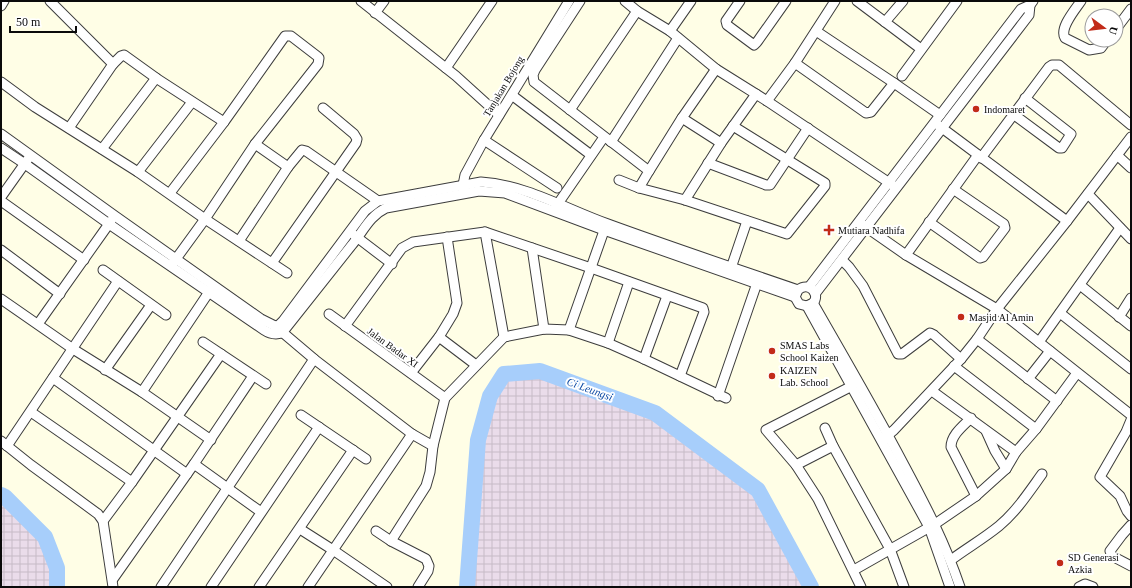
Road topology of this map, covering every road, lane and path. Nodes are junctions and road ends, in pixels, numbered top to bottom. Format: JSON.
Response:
{"nodes":[{"id":1,"x":4,"y":1,"type":"edge"},
{"id":2,"x":50,"y":1,"type":"edge"},
{"id":3,"x":361,"y":1,"type":"edge"},
{"id":4,"x":384,"y":1,"type":"edge"},
{"id":5,"x":492,"y":1,"type":"edge"},
{"id":6,"x":569,"y":1,"type":"edge"},
{"id":7,"x":580,"y":1,"type":"edge"},
{"id":8,"x":625,"y":1,"type":"edge"},
{"id":9,"x":691,"y":1,"type":"edge"},
{"id":10,"x":740,"y":1,"type":"edge"},
{"id":11,"x":786,"y":1,"type":"edge"},
{"id":12,"x":835,"y":1,"type":"edge"},
{"id":13,"x":857,"y":1,"type":"edge"},
{"id":14,"x":903,"y":1,"type":"edge"},
{"id":15,"x":957,"y":1,"type":"edge"},
{"id":16,"x":1081,"y":1,"type":"edge"},
{"id":17,"x":1029,"y":2,"type":"edge"},
{"id":18,"x":1,"y":6,"type":"edge"},
{"id":19,"x":1131,"y":9,"type":"edge"},
{"id":20,"x":637,"y":11,"type":"junction"},
{"id":21,"x":375,"y":13,"type":"junction"},
{"id":22,"x":1124,"y":18,"type":"edge"},
{"id":23,"x":885,"y":22,"type":"junction"},
{"id":24,"x":670,"y":31,"type":"junction"},
{"id":25,"x":816,"y":31,"type":"junction"},
{"id":26,"x":678,"y":38,"type":"junction"},
{"id":27,"x":1084,"y":48,"type":"edge"},
{"id":28,"x":1085,"y":48,"type":"edge"},
{"id":29,"x":1101,"y":48,"type":"edge"},
{"id":30,"x":921,"y":49,"type":"junction"},
{"id":31,"x":795,"y":63,"type":"junction"},
{"id":32,"x":113,"y":64,"type":"junction"},
{"id":33,"x":446,"y":68,"type":"junction"},
{"id":34,"x":716,"y":69,"type":"junction"},
{"id":35,"x":902,"y":76,"type":"dead end"},
{"id":36,"x":156,"y":78,"type":"junction"},
{"id":37,"x":1,"y":82,"type":"edge"},
{"id":38,"x":894,"y":83,"type":"junction"},
{"id":39,"x":756,"y":94,"type":"junction"},
{"id":40,"x":513,"y":96,"type":"dead end"},
{"id":41,"x":1025,"y":98,"type":"junction"},
{"id":42,"x":767,"y":101,"type":"junction"},
{"id":43,"x":192,"y":102,"type":"junction"},
{"id":44,"x":323,"y":108,"type":"dead end"},
{"id":45,"x":570,"y":110,"type":"junction"},
{"id":46,"x":1013,"y":114,"type":"junction"},
{"id":47,"x":499,"y":115,"type":"junction"},
{"id":48,"x":682,"y":118,"type":"junction"},
{"id":49,"x":937,"y":118,"type":"junction"},
{"id":50,"x":224,"y":122,"type":"junction"},
{"id":51,"x":1131,"y":125,"type":"edge"},
{"id":52,"x":733,"y":126,"type":"junction"},
{"id":53,"x":69,"y":128,"type":"junction"},
{"id":54,"x":808,"y":128,"type":"junction"},
{"id":55,"x":943,"y":129,"type":"junction"},
{"id":56,"x":1,"y":134,"type":"edge"},
{"id":57,"x":1131,"y":138,"type":"edge"},
{"id":58,"x":484,"y":140,"type":"junction"},
{"id":59,"x":608,"y":140,"type":"junction"},
{"id":60,"x":721,"y":143,"type":"junction"},
{"id":61,"x":255,"y":144,"type":"junction"},
{"id":62,"x":1,"y":148,"type":"edge"},
{"id":63,"x":102,"y":149,"type":"junction"},
{"id":64,"x":31,"y":155,"type":"junction"},
{"id":65,"x":591,"y":155,"type":"junction"},
{"id":66,"x":1117,"y":155,"type":"junction"},
{"id":67,"x":980,"y":156,"type":"junction"},
{"id":68,"x":787,"y":159,"type":"junction"},
{"id":69,"x":708,"y":162,"type":"junction"},
{"id":70,"x":25,"y":164,"type":"junction"},
{"id":71,"x":288,"y":167,"type":"junction"},
{"id":72,"x":1131,"y":168,"type":"edge"},
{"id":73,"x":649,"y":171,"type":"junction"},
{"id":74,"x":138,"y":172,"type":"junction"},
{"id":75,"x":337,"y":172,"type":"junction"},
{"id":76,"x":619,"y":180,"type":"dead end"},
{"id":77,"x":893,"y":186,"type":"junction"},
{"id":78,"x":557,"y":188,"type":"dead end"},
{"id":79,"x":639,"y":188,"type":"junction"},
{"id":80,"x":464,"y":189,"type":"junction"},
{"id":81,"x":953,"y":189,"type":"junction"},
{"id":82,"x":170,"y":193,"type":"junction"},
{"id":83,"x":1088,"y":194,"type":"junction"},
{"id":84,"x":1,"y":197,"type":"edge"},
{"id":85,"x":685,"y":200,"type":"junction"},
{"id":86,"x":1,"y":201,"type":"edge"},
{"id":87,"x":378,"y":201,"type":"junction"},
{"id":88,"x":556,"y":208,"type":"junction"},
{"id":89,"x":114,"y":216,"type":"junction"},
{"id":90,"x":205,"y":219,"type":"junction"},
{"id":91,"x":747,"y":221,"type":"junction"},
{"id":92,"x":1067,"y":221,"type":"junction"},
{"id":93,"x":929,"y":222,"type":"junction"},
{"id":94,"x":109,"y":224,"type":"junction"},
{"id":95,"x":863,"y":225,"type":"junction"},
{"id":96,"x":605,"y":227,"type":"junction"},
{"id":97,"x":1120,"y":228,"type":"junction"},
{"id":98,"x":350,"y":232,"type":"junction"},
{"id":99,"x":485,"y":232,"type":"junction"},
{"id":100,"x":447,"y":237,"type":"junction"},
{"id":101,"x":358,"y":238,"type":"junction"},
{"id":102,"x":1131,"y":239,"type":"edge"},
{"id":103,"x":239,"y":241,"type":"junction"},
{"id":104,"x":532,"y":248,"type":"junction"},
{"id":105,"x":1,"y":250,"type":"edge"},
{"id":106,"x":906,"y":255,"type":"junction"},
{"id":107,"x":176,"y":258,"type":"junction"},
{"id":108,"x":84,"y":260,"type":"junction"},
{"id":109,"x":842,"y":260,"type":"junction"},
{"id":110,"x":272,"y":263,"type":"junction"},
{"id":111,"x":392,"y":264,"type":"junction"},
{"id":112,"x":170,"y":266,"type":"junction"},
{"id":113,"x":591,"y":268,"type":"junction"},
{"id":114,"x":103,"y":270,"type":"dead end"},
{"id":115,"x":730,"y":270,"type":"junction"},
{"id":116,"x":287,"y":273,"type":"dead end"},
{"id":117,"x":118,"y":282,"type":"junction"},
{"id":118,"x":629,"y":282,"type":"junction"},
{"id":119,"x":757,"y":283,"type":"junction"},
{"id":120,"x":1080,"y":285,"type":"junction"},
{"id":121,"x":209,"y":292,"type":"junction"},
{"id":122,"x":796,"y":293,"type":"junction"},
{"id":123,"x":60,"y":294,"type":"junction"},
{"id":124,"x":667,"y":296,"type":"junction"},
{"id":125,"x":811,"y":297,"type":"junction"},
{"id":126,"x":1131,"y":298,"type":"edge"},
{"id":127,"x":1,"y":299,"type":"edge"},
{"id":128,"x":151,"y":305,"type":"junction"},
{"id":129,"x":997,"y":309,"type":"junction"},
{"id":130,"x":1060,"y":313,"type":"junction"},
{"id":131,"x":329,"y":314,"type":"dead end"},
{"id":132,"x":166,"y":315,"type":"dead end"},
{"id":133,"x":1119,"y":317,"type":"junction"},
{"id":134,"x":38,"y":324,"type":"junction"},
{"id":135,"x":345,"y":326,"type":"junction"},
{"id":136,"x":1131,"y":326,"type":"edge"},
{"id":137,"x":279,"y":329,"type":"junction"},
{"id":138,"x":544,"y":329,"type":"junction"},
{"id":139,"x":569,"y":330,"type":"junction"},
{"id":140,"x":439,"y":337,"type":"junction"},
{"id":141,"x":504,"y":337,"type":"junction"},
{"id":142,"x":977,"y":339,"type":"junction"},
{"id":143,"x":203,"y":342,"type":"dead end"},
{"id":144,"x":1039,"y":342,"type":"junction"},
{"id":145,"x":608,"y":343,"type":"junction"},
{"id":146,"x":73,"y":349,"type":"junction"},
{"id":147,"x":1050,"y":351,"type":"junction"},
{"id":148,"x":221,"y":354,"type":"junction"},
{"id":149,"x":314,"y":359,"type":"junction"},
{"id":150,"x":644,"y":359,"type":"junction"},
{"id":151,"x":961,"y":359,"type":"junction"},
{"id":152,"x":476,"y":365,"type":"junction"},
{"id":153,"x":954,"y":366,"type":"junction"},
{"id":154,"x":1131,"y":369,"type":"edge"},
{"id":155,"x":105,"y":370,"type":"junction"},
{"id":156,"x":1078,"y":373,"type":"junction"},
{"id":157,"x":411,"y":374,"type":"junction"},
{"id":158,"x":253,"y":376,"type":"junction"},
{"id":159,"x":680,"y":376,"type":"junction"},
{"id":160,"x":53,"y":378,"type":"junction"},
{"id":161,"x":1028,"y":379,"type":"junction"},
{"id":162,"x":266,"y":384,"type":"dead end"},
{"id":163,"x":852,"y":386,"type":"junction"},
{"id":164,"x":932,"y":391,"type":"junction"},
{"id":165,"x":142,"y":392,"type":"junction"},
{"id":166,"x":445,"y":398,"type":"junction"},
{"id":167,"x":1057,"y":401,"type":"junction"},
{"id":168,"x":31,"y":412,"type":"junction"},
{"id":169,"x":301,"y":414,"type":"dead end"},
{"id":170,"x":1131,"y":415,"type":"edge"},
{"id":171,"x":177,"y":417,"type":"junction"},
{"id":172,"x":971,"y":418,"type":"junction"},
{"id":173,"x":1131,"y":420,"type":"edge"},
{"id":174,"x":319,"y":427,"type":"junction"},
{"id":175,"x":825,"y":428,"type":"dead end"},
{"id":176,"x":984,"y":429,"type":"junction"},
{"id":177,"x":1036,"y":429,"type":"junction"},
{"id":178,"x":412,"y":434,"type":"junction"},
{"id":179,"x":885,"y":438,"type":"junction"},
{"id":180,"x":211,"y":440,"type":"junction"},
{"id":181,"x":4,"y":443,"type":"edge"},
{"id":182,"x":432,"y":446,"type":"junction"},
{"id":183,"x":833,"y":446,"type":"junction"},
{"id":184,"x":154,"y":450,"type":"junction"},
{"id":185,"x":353,"y":450,"type":"junction"},
{"id":186,"x":1016,"y":452,"type":"junction"},
{"id":187,"x":366,"y":459,"type":"dead end"},
{"id":188,"x":194,"y":464,"type":"junction"},
{"id":189,"x":796,"y":465,"type":"junction"},
{"id":190,"x":1006,"y":469,"type":"junction"},
{"id":191,"x":187,"y":474,"type":"junction"},
{"id":192,"x":1042,"y":474,"type":"dead end"},
{"id":193,"x":132,"y":482,"type":"junction"},
{"id":194,"x":228,"y":488,"type":"junction"},
{"id":195,"x":976,"y":496,"type":"junction"},
{"id":196,"x":261,"y":512,"type":"junction"},
{"id":197,"x":1131,"y":516,"type":"edge"},
{"id":198,"x":103,"y":521,"type":"junction"},
{"id":199,"x":932,"y":525,"type":"junction"},
{"id":200,"x":1131,"y":525,"type":"edge"},
{"id":201,"x":300,"y":529,"type":"junction"},
{"id":202,"x":376,"y":531,"type":"dead end"},
{"id":203,"x":391,"y":541,"type":"junction"},
{"id":204,"x":890,"y":549,"type":"junction"},
{"id":205,"x":333,"y":550,"type":"junction"},
{"id":206,"x":951,"y":560,"type":"junction"},
{"id":207,"x":1131,"y":566,"type":"edge"},
{"id":208,"x":854,"y":570,"type":"junction"},
{"id":209,"x":113,"y":583,"type":"edge"},
{"id":210,"x":161,"y":587,"type":"edge"},
{"id":211,"x":211,"y":587,"type":"edge"},
{"id":212,"x":259,"y":587,"type":"edge"},
{"id":213,"x":308,"y":587,"type":"edge"},
{"id":214,"x":387,"y":587,"type":"edge"},
{"id":215,"x":418,"y":587,"type":"edge"},
{"id":216,"x":862,"y":587,"type":"edge"},
{"id":217,"x":904,"y":587,"type":"edge"},
{"id":218,"x":950,"y":587,"type":"edge"},
{"id":219,"x":960,"y":587,"type":"edge"},
{"id":220,"x":1079,"y":587,"type":"edge"},
{"id":221,"x":1093,"y":587,"type":"edge"}],
"edges":[{"from":1,"to":18,"type":"street"},
{"from":2,"to":32,"type":"street"},
{"from":3,"to":21,"type":"street"},
{"from":4,"to":21,"type":"street"},
{"from":5,"to":33,"type":"street"},
{"from":6,"to":47,"type":"street","name":"Tanjakan Bojong"},
{"from":7,"to":45,"type":"street"},
{"from":8,"to":20,"type":"street"},
{"from":9,"to":24,"type":"street"},
{"from":10,"to":11,"type":"street"},
{"from":12,"to":25,"type":"street"},
{"from":13,"to":23,"type":"street"},
{"from":14,"to":23,"type":"street"},
{"from":15,"to":30,"type":"street"},
{"from":16,"to":27,"type":"street"},
{"from":17,"to":49,"type":"street"},
{"from":17,"to":55,"type":"street"},
{"from":19,"to":22,"type":"street"},
{"from":20,"to":24,"type":"street"},
{"from":20,"to":45,"type":"street"},
{"from":21,"to":33,"type":"street"},
{"from":23,"to":30,"type":"street"},
{"from":24,"to":26,"type":"street"},
{"from":25,"to":31,"type":"street"},
{"from":25,"to":38,"type":"street"},
{"from":26,"to":34,"type":"street"},
{"from":26,"to":59,"type":"street"},
{"from":28,"to":29,"type":"street"},
{"from":30,"to":35,"type":"street"},
{"from":31,"to":38,"type":"street"},
{"from":31,"to":42,"type":"street"},
{"from":32,"to":36,"type":"street"},
{"from":32,"to":53,"type":"street"},
{"from":33,"to":47,"type":"street"},
{"from":34,"to":39,"type":"street"},
{"from":34,"to":48,"type":"street"},
{"from":36,"to":43,"type":"street"},
{"from":36,"to":63,"type":"street"},
{"from":37,"to":53,"type":"street"},
{"from":38,"to":49,"type":"street"},
{"from":39,"to":42,"type":"street"},
{"from":39,"to":52,"type":"street"},
{"from":40,"to":65,"type":"street"},
{"from":41,"to":46,"type":"street"},
{"from":41,"to":46,"type":"street"},
{"from":41,"to":51,"type":"street"},
{"from":42,"to":54,"type":"street"},
{"from":43,"to":50,"type":"street"},
{"from":43,"to":74,"type":"street"},
{"from":44,"to":75,"type":"street"},
{"from":45,"to":59,"type":"street"},
{"from":46,"to":67,"type":"street"},
{"from":47,"to":58,"type":"street","name":"Tanjakan Bojong"},
{"from":48,"to":60,"type":"street"},
{"from":48,"to":73,"type":"street"},
{"from":49,"to":55,"type":"street"},
{"from":49,"to":77,"type":"street"},
{"from":50,"to":61,"type":"street"},
{"from":50,"to":82,"type":"street"},
{"from":52,"to":60,"type":"street"},
{"from":52,"to":68,"type":"street"},
{"from":53,"to":63,"type":"street"},
{"from":54,"to":68,"type":"street"},
{"from":54,"to":77,"type":"street"},
{"from":55,"to":67,"type":"street"},
{"from":55,"to":77,"type":"street"},
{"from":56,"to":64,"type":"street"},
{"from":57,"to":66,"type":"street"},
{"from":58,"to":78,"type":"street"},
{"from":58,"to":80,"type":"street","name":"Tanjakan Bojong"},
{"from":59,"to":65,"type":"street"},
{"from":59,"to":73,"type":"street"},
{"from":60,"to":69,"type":"street"},
{"from":61,"to":71,"type":"street"},
{"from":61,"to":90,"type":"street"},
{"from":62,"to":70,"type":"street"},
{"from":63,"to":74,"type":"street"},
{"from":64,"to":70,"type":"street"},
{"from":64,"to":89,"type":"street"},
{"from":65,"to":88,"type":"street"},
{"from":66,"to":72,"type":"street"},
{"from":66,"to":83,"type":"street"},
{"from":67,"to":81,"type":"street"},
{"from":67,"to":92,"type":"street"},
{"from":68,"to":69,"type":"street"},
{"from":68,"to":91,"type":"street"},
{"from":69,"to":85,"type":"street"},
{"from":70,"to":84,"type":"street"},
{"from":70,"to":94,"type":"street"},
{"from":71,"to":75,"type":"street"},
{"from":71,"to":103,"type":"street"},
{"from":73,"to":79,"type":"street"},
{"from":74,"to":82,"type":"street"},
{"from":75,"to":87,"type":"street"},
{"from":75,"to":110,"type":"street"},
{"from":76,"to":79,"type":"street"},
{"from":77,"to":95,"type":"street"},
{"from":79,"to":85,"type":"street"},
{"from":80,"to":87,"type":"street"},
{"from":80,"to":88,"type":"street"},
{"from":80,"to":101,"type":"street"},
{"from":81,"to":93,"type":"street"},
{"from":81,"to":93,"type":"street"},
{"from":82,"to":90,"type":"street"},
{"from":83,"to":92,"type":"street"},
{"from":83,"to":97,"type":"street"},
{"from":85,"to":91,"type":"street"},
{"from":86,"to":108,"type":"street"},
{"from":87,"to":98,"type":"street"},
{"from":88,"to":96,"type":"street"},
{"from":89,"to":94,"type":"street"},
{"from":89,"to":107,"type":"street"},
{"from":90,"to":103,"type":"street"},
{"from":90,"to":107,"type":"street"},
{"from":91,"to":115,"type":"street"},
{"from":92,"to":129,"type":"street"},
{"from":93,"to":106,"type":"street"},
{"from":94,"to":108,"type":"street"},
{"from":94,"to":112,"type":"street"},
{"from":95,"to":106,"type":"street"},
{"from":95,"to":109,"type":"street"},
{"from":95,"to":125,"type":"street"},
{"from":96,"to":113,"type":"street"},
{"from":96,"to":115,"type":"street"},
{"from":97,"to":102,"type":"street"},
{"from":97,"to":120,"type":"street"},
{"from":98,"to":101,"type":"street"},
{"from":98,"to":137,"type":"street"},
{"from":99,"to":100,"type":"street"},
{"from":99,"to":104,"type":"street"},
{"from":99,"to":141,"type":"street"},
{"from":100,"to":111,"type":"street"},
{"from":100,"to":140,"type":"street"},
{"from":101,"to":111,"type":"street"},
{"from":101,"to":137,"type":"street"},
{"from":103,"to":110,"type":"street"},
{"from":104,"to":113,"type":"street"},
{"from":104,"to":138,"type":"street"},
{"from":105,"to":123,"type":"street"},
{"from":106,"to":129,"type":"street"},
{"from":107,"to":112,"type":"street"},
{"from":107,"to":137,"type":"street"},
{"from":108,"to":123,"type":"street"},
{"from":109,"to":125,"type":"street"},
{"from":109,"to":151,"type":"street"},
{"from":110,"to":116,"type":"street"},
{"from":111,"to":135,"type":"street"},
{"from":112,"to":121,"type":"street"},
{"from":113,"to":118,"type":"street"},
{"from":113,"to":139,"type":"street"},
{"from":114,"to":117,"type":"street"},
{"from":115,"to":119,"type":"street"},
{"from":115,"to":122,"type":"street"},
{"from":117,"to":128,"type":"street"},
{"from":117,"to":146,"type":"street"},
{"from":118,"to":124,"type":"street"},
{"from":118,"to":145,"type":"street"},
{"from":119,"to":122,"type":"street"},
{"from":119,"to":159,"type":"street"},
{"from":120,"to":130,"type":"street"},
{"from":120,"to":133,"type":"street"},
{"from":121,"to":137,"type":"street"},
{"from":121,"to":165,"type":"street"},
{"from":122,"to":125,"type":"street"},
{"from":122,"to":125,"type":"street"},
{"from":123,"to":134,"type":"street"},
{"from":124,"to":150,"type":"street"},
{"from":124,"to":159,"type":"street"},
{"from":125,"to":163,"type":"street"},
{"from":125,"to":179,"type":"street"},
{"from":126,"to":133,"type":"street"},
{"from":127,"to":134,"type":"street"},
{"from":128,"to":132,"type":"street"},
{"from":128,"to":155,"type":"street"},
{"from":129,"to":142,"type":"street"},
{"from":129,"to":144,"type":"street"},
{"from":130,"to":144,"type":"street"},
{"from":130,"to":154,"type":"street"},
{"from":131,"to":135,"type":"street","name":"Jalan Badar XI"},
{"from":133,"to":136,"type":"street"},
{"from":134,"to":146,"type":"street"},
{"from":135,"to":157,"type":"street","name":"Jalan Badar XI"},
{"from":137,"to":149,"type":"street"},
{"from":138,"to":139,"type":"street"},
{"from":138,"to":141,"type":"street"},
{"from":139,"to":145,"type":"street"},
{"from":140,"to":152,"type":"street"},
{"from":140,"to":157,"type":"street"},
{"from":141,"to":152,"type":"street"},
{"from":142,"to":151,"type":"street"},
{"from":142,"to":161,"type":"street"},
{"from":143,"to":148,"type":"street"},
{"from":144,"to":147,"type":"street"},
{"from":145,"to":150,"type":"street"},
{"from":146,"to":155,"type":"street"},
{"from":146,"to":160,"type":"street"},
{"from":147,"to":156,"type":"street"},
{"from":147,"to":161,"type":"street"},
{"from":148,"to":158,"type":"street"},
{"from":148,"to":171,"type":"street"},
{"from":149,"to":178,"type":"street"},
{"from":149,"to":194,"type":"street"},
{"from":150,"to":159,"type":"street"},
{"from":151,"to":153,"type":"street"},
{"from":152,"to":166,"type":"street"},
{"from":153,"to":164,"type":"street"},
{"from":153,"to":177,"type":"street"},
{"from":155,"to":165,"type":"street"},
{"from":156,"to":167,"type":"street"},
{"from":156,"to":170,"type":"street"},
{"from":157,"to":166,"type":"street","name":"Jalan Badar XI"},
{"from":158,"to":162,"type":"street"},
{"from":158,"to":180,"type":"street"},
{"from":160,"to":168,"type":"street"},
{"from":160,"to":184,"type":"street"},
{"from":161,"to":167,"type":"street"},
{"from":163,"to":179,"type":"street"},
{"from":163,"to":189,"type":"street"},
{"from":164,"to":172,"type":"street"},
{"from":164,"to":179,"type":"street"},
{"from":165,"to":171,"type":"street"},
{"from":166,"to":182,"type":"street"},
{"from":167,"to":177,"type":"street"},
{"from":168,"to":181,"type":"street"},
{"from":168,"to":193,"type":"street"},
{"from":169,"to":174,"type":"street"},
{"from":171,"to":180,"type":"street"},
{"from":171,"to":184,"type":"street"},
{"from":172,"to":176,"type":"street"},
{"from":172,"to":195,"type":"street"},
{"from":173,"to":197,"type":"street"},
{"from":174,"to":185,"type":"street"},
{"from":174,"to":196,"type":"street"},
{"from":175,"to":183,"type":"street"},
{"from":176,"to":186,"type":"street"},
{"from":176,"to":190,"type":"street"},
{"from":177,"to":186,"type":"street"},
{"from":178,"to":182,"type":"street"},
{"from":178,"to":205,"type":"street"},
{"from":179,"to":199,"type":"street"},
{"from":180,"to":188,"type":"street"},
{"from":181,"to":198,"type":"street"},
{"from":182,"to":203,"type":"street"},
{"from":183,"to":189,"type":"street"},
{"from":183,"to":204,"type":"street"},
{"from":184,"to":191,"type":"street"},
{"from":184,"to":193,"type":"street"},
{"from":185,"to":187,"type":"street"},
{"from":185,"to":201,"type":"street"},
{"from":186,"to":190,"type":"street"},
{"from":188,"to":191,"type":"street"},
{"from":188,"to":194,"type":"street"},
{"from":189,"to":208,"type":"street"},
{"from":190,"to":195,"type":"street"},
{"from":191,"to":209,"type":"street"},
{"from":192,"to":206,"type":"street"},
{"from":193,"to":198,"type":"street"},
{"from":194,"to":196,"type":"street"},
{"from":194,"to":210,"type":"street"},
{"from":195,"to":199,"type":"street"},
{"from":196,"to":211,"type":"street"},
{"from":198,"to":209,"type":"street"},
{"from":199,"to":204,"type":"street"},
{"from":199,"to":206,"type":"street"},
{"from":199,"to":218,"type":"street"},
{"from":200,"to":207,"type":"street"},
{"from":201,"to":205,"type":"street"},
{"from":201,"to":212,"type":"street"},
{"from":202,"to":203,"type":"street"},
{"from":203,"to":215,"type":"street"},
{"from":204,"to":208,"type":"street"},
{"from":204,"to":217,"type":"street"},
{"from":205,"to":213,"type":"street"},
{"from":205,"to":214,"type":"street"},
{"from":206,"to":219,"type":"street"},
{"from":208,"to":216,"type":"street"},
{"from":220,"to":221,"type":"street"}]}
